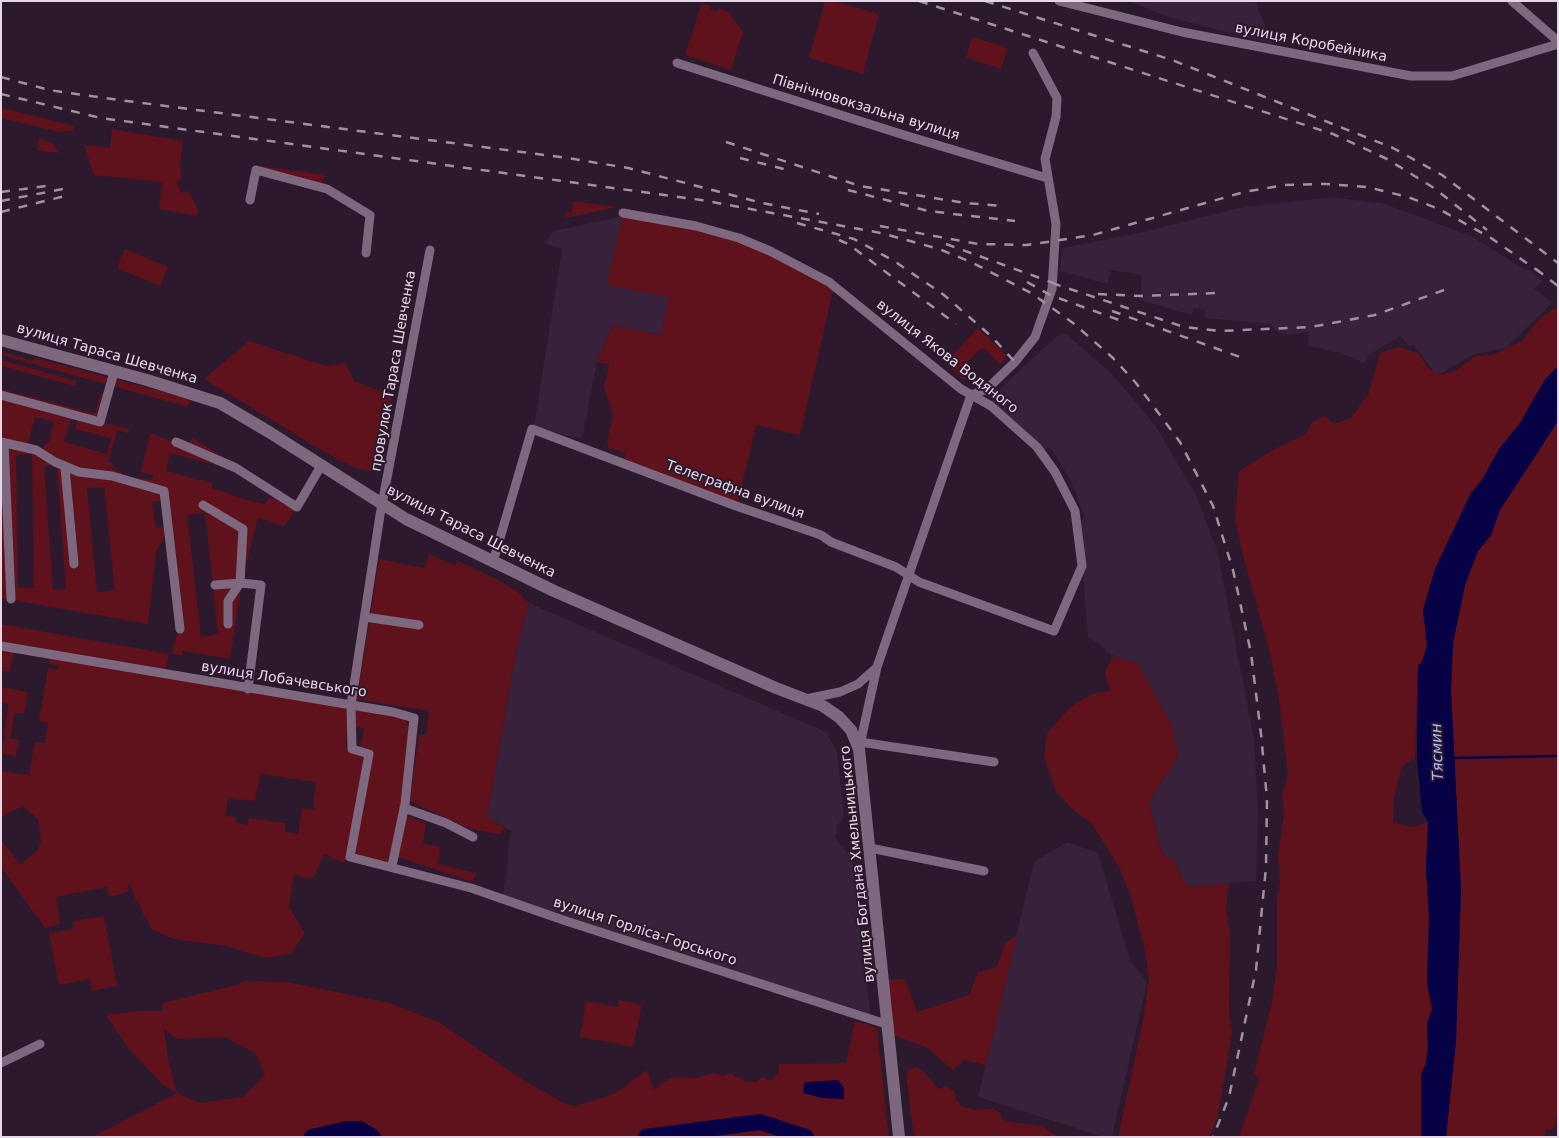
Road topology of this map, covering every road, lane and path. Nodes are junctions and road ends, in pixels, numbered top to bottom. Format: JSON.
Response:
{"nodes":[{"id":1,"x":1059,"y":1,"type":"edge"},
{"id":2,"x":1512,"y":1,"type":"edge"},
{"id":3,"x":1558,"y":43,"type":"edge"},
{"id":4,"x":1033,"y":53,"type":"dead end"},
{"id":5,"x":677,"y":63,"type":"dead end"},
{"id":6,"x":1047,"y":178,"type":"junction"},
{"id":7,"x":250,"y":200,"type":"dead end"},
{"id":8,"x":623,"y":213,"type":"dead end"},
{"id":9,"x":430,"y":250,"type":"dead end"},
{"id":10,"x":366,"y":253,"type":"dead end"},
{"id":11,"x":1,"y":340,"type":"edge"},
{"id":12,"x":114,"y":372,"type":"junction"},
{"id":13,"x":1,"y":395,"type":"edge"},
{"id":14,"x":971,"y":395,"type":"junction"},
{"id":15,"x":177,"y":432,"type":"dead end"},
{"id":16,"x":3,"y":442,"type":"edge"},
{"id":17,"x":321,"y":466,"type":"junction"},
{"id":18,"x":65,"y":468,"type":"junction"},
{"id":19,"x":203,"y":505,"type":"dead end"},
{"id":20,"x":382,"y":506,"type":"junction"},
{"id":21,"x":493,"y":562,"type":"junction"},
{"id":22,"x":74,"y":564,"type":"dead end"},
{"id":23,"x":908,"y":575,"type":"junction"},
{"id":24,"x":240,"y":583,"type":"junction"},
{"id":25,"x":215,"y":585,"type":"dead end"},
{"id":26,"x":11,"y":598,"type":"dead end"},
{"id":27,"x":365,"y":617,"type":"junction"},
{"id":28,"x":228,"y":624,"type":"dead end"},
{"id":29,"x":420,"y":625,"type":"dead end"},
{"id":30,"x":180,"y":629,"type":"dead end"},
{"id":31,"x":1054,"y":631,"type":"joint"},
{"id":32,"x":1,"y":646,"type":"edge"},
{"id":33,"x":877,"y":667,"type":"junction"},
{"id":34,"x":248,"y":689,"type":"junction"},
{"id":35,"x":806,"y":699,"type":"junction"},
{"id":36,"x":351,"y":705,"type":"junction"},
{"id":37,"x":859,"y":745,"type":"junction"},
{"id":38,"x":994,"y":762,"type":"dead end"},
{"id":39,"x":404,"y":808,"type":"junction"},
{"id":40,"x":473,"y":837,"type":"dead end"},
{"id":41,"x":870,"y":848,"type":"junction"},
{"id":42,"x":392,"y":866,"type":"junction"},
{"id":43,"x":984,"y":871,"type":"dead end"},
{"id":44,"x":889,"y":1025,"type":"junction"},
{"id":45,"x":40,"y":1044,"type":"dead end"},
{"id":46,"x":1,"y":1063,"type":"edge"},
{"id":47,"x":899,"y":1137,"type":"edge"}],
"edges":[{"from":1,"to":3,"type":"street","name":"вулиця Коробейника"},
{"from":2,"to":3,"type":"street"},
{"from":4,"to":6,"type":"street"},
{"from":5,"to":6,"type":"street","name":"Північновокзальна вулиця"},
{"from":6,"to":14,"type":"street"},
{"from":7,"to":10,"type":"street"},
{"from":8,"to":14,"type":"street","name":"вулиця Якова Водяного"},
{"from":9,"to":20,"type":"street","name":"провулок Тараса Шевченка"},
{"from":11,"to":12,"type":"main road","name":"вулиця Тараса Шевченка"},
{"from":12,"to":13,"type":"street"},
{"from":12,"to":17,"type":"main road","name":"вулиця Тараса Шевченка"},
{"from":14,"to":23,"type":"street","name":"вулиця Богдана Хмельницького"},
{"from":14,"to":31,"type":"street","name":"вулиця Якова Водяного"},
{"from":15,"to":17,"type":"street"},
{"from":16,"to":18,"type":"street"},
{"from":16,"to":26,"type":"street"},
{"from":17,"to":20,"type":"main road","name":"вулиця Тараса Шевченка"},
{"from":18,"to":22,"type":"street"},
{"from":18,"to":30,"type":"street"},
{"from":19,"to":24,"type":"street"},
{"from":20,"to":21,"type":"main road","name":"вулиця Тараса Шевченка"},
{"from":20,"to":27,"type":"street","name":"провулок Тараса Шевченка"},
{"from":21,"to":23,"type":"street","name":"Телеграфна вулиця"},
{"from":21,"to":35,"type":"main road","name":"вулиця Тараса Шевченка"},
{"from":23,"to":31,"type":"street","name":"Телеграфна вулиця"},
{"from":23,"to":33,"type":"street","name":"вулиця Богдана Хмельницького"},
{"from":24,"to":25,"type":"street"},
{"from":24,"to":28,"type":"street"},
{"from":24,"to":34,"type":"street"},
{"from":27,"to":29,"type":"street"},
{"from":27,"to":36,"type":"street","name":"провулок Тараса Шевченка"},
{"from":32,"to":34,"type":"street","name":"вулиця Лобачевського"},
{"from":33,"to":35,"type":"street"},
{"from":33,"to":37,"type":"street","name":"вулиця Богдана Хмельницького"},
{"from":34,"to":36,"type":"street","name":"вулиця Лобачевського"},
{"from":35,"to":37,"type":"main road","name":"вулиця Тараса Шевченка"},
{"from":36,"to":39,"type":"street","name":"вулиця Лобачевського"},
{"from":36,"to":42,"type":"street","name":"вулиця Горліса-Горського"},
{"from":37,"to":38,"type":"street"},
{"from":37,"to":41,"type":"main road","name":"вулиця Богдана Хмельницького"},
{"from":39,"to":40,"type":"street"},
{"from":39,"to":42,"type":"street","name":"вулиця Лобачевського"},
{"from":41,"to":43,"type":"street"},
{"from":41,"to":44,"type":"main road","name":"вулиця Богдана Хмельницького"},
{"from":42,"to":44,"type":"street","name":"вулиця Горліса-Горського"},
{"from":44,"to":47,"type":"main road","name":"вулиця Богдана Хмельницького"},
{"from":45,"to":46,"type":"street"}]}
